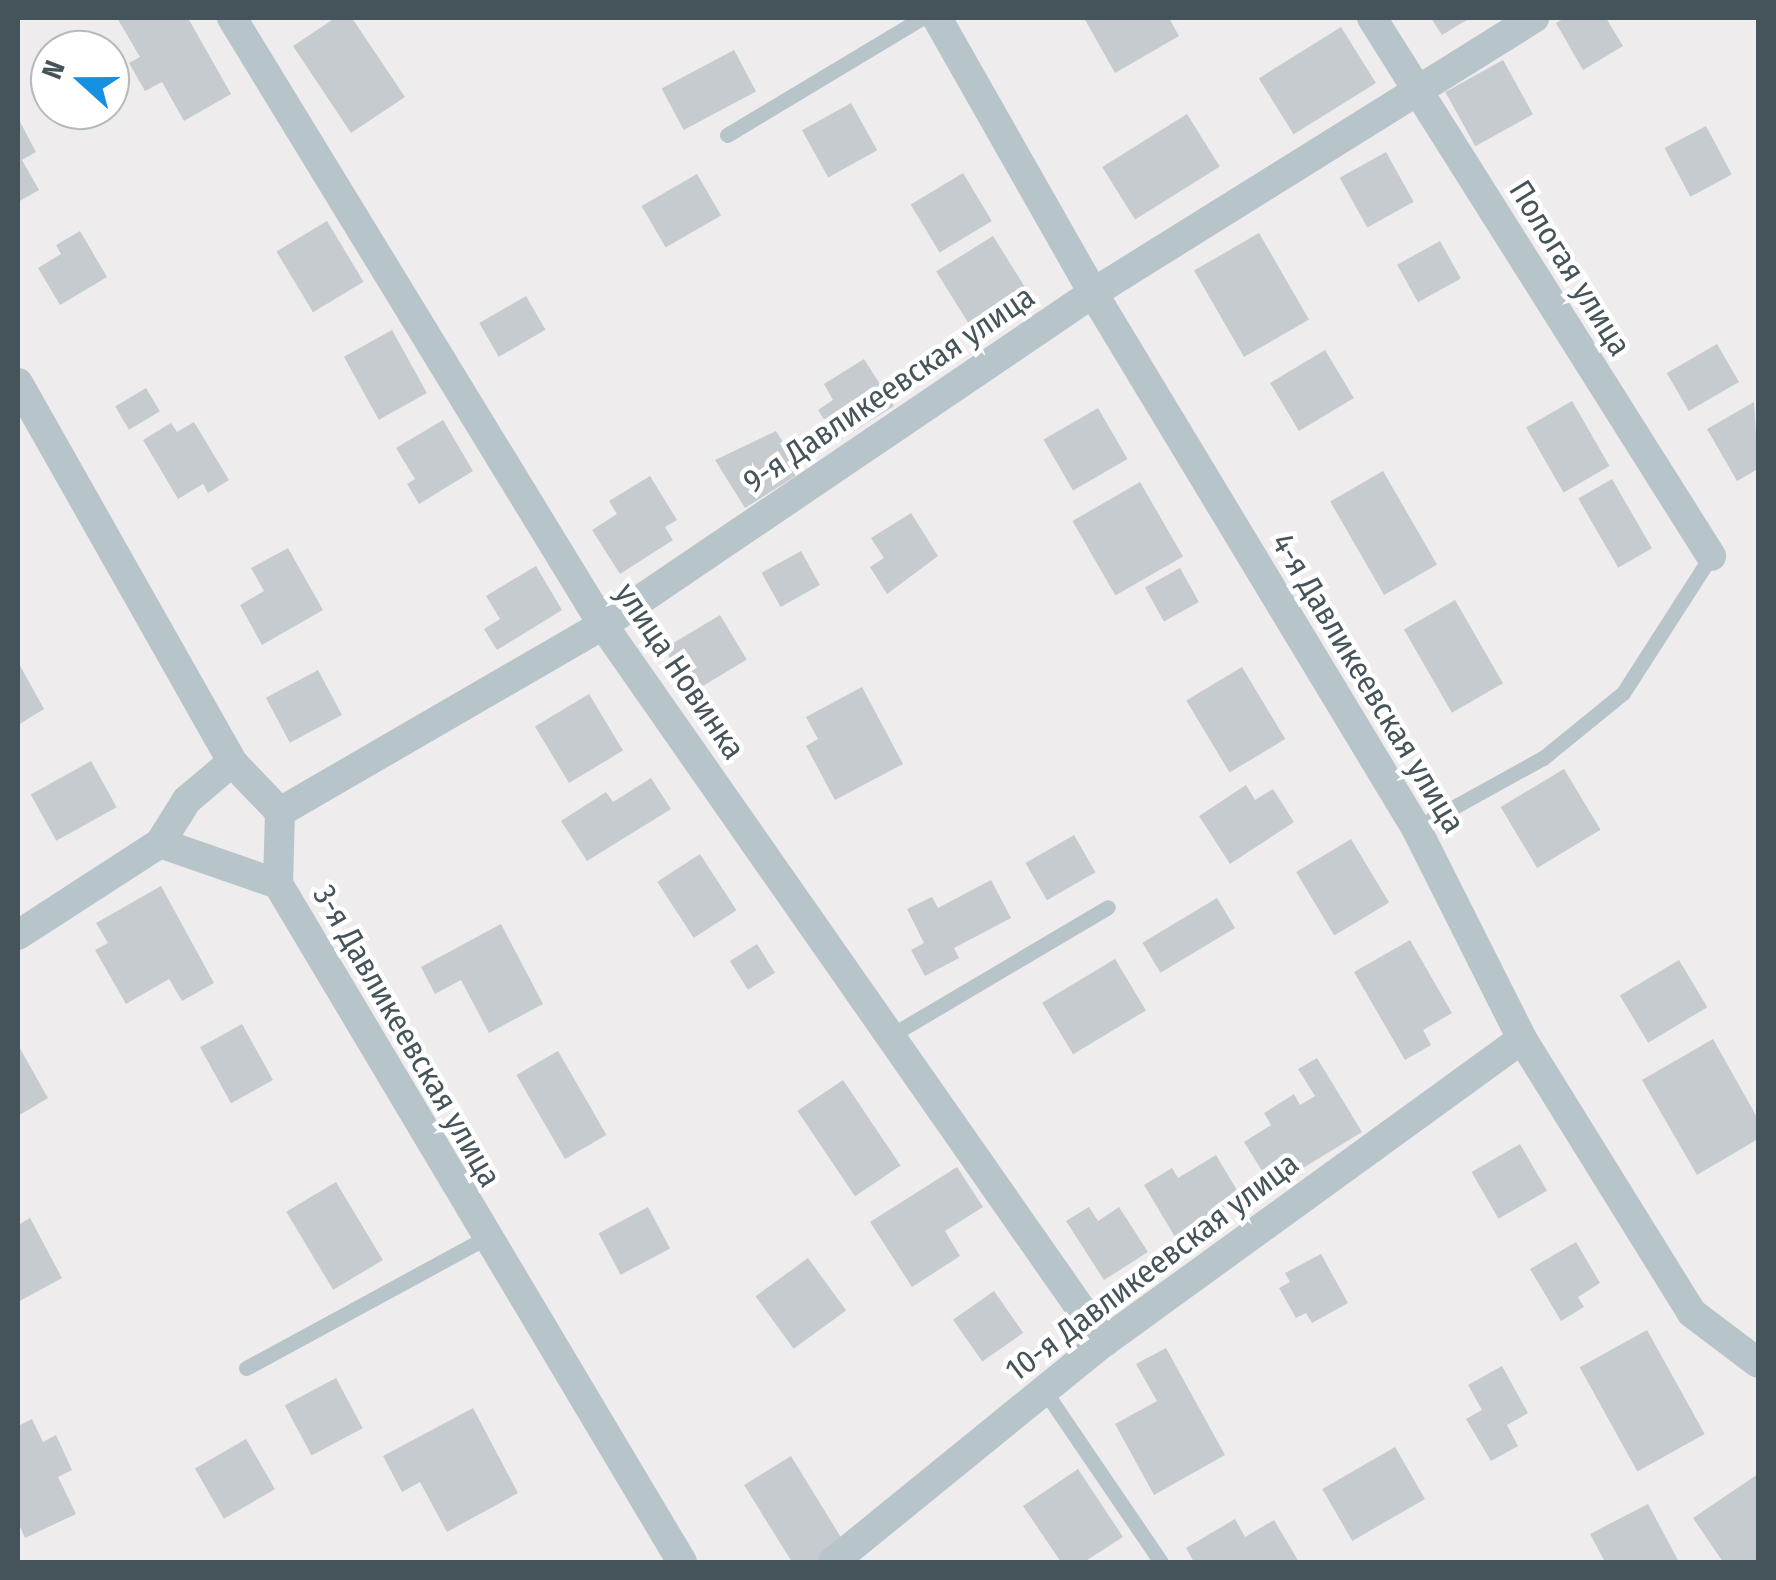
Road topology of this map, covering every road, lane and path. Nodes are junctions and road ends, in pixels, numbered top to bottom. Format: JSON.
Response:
{"nodes":[{"id":1,"x":232,"y":18,"type":"edge"},
{"id":2,"x":922,"y":18,"type":"edge"},
{"id":3,"x":937,"y":18,"type":"edge"},
{"id":4,"x":1372,"y":18,"type":"edge"},
{"id":5,"x":1534,"y":18,"type":"edge"},
{"id":6,"x":1415,"y":89,"type":"junction"},
{"id":7,"x":726,"y":135,"type":"dead end"},
{"id":8,"x":1093,"y":294,"type":"junction"},
{"id":9,"x":18,"y":383,"type":"edge"},
{"id":10,"x":1711,"y":556,"type":"joint"},
{"id":11,"x":603,"y":624,"type":"junction"},
{"id":12,"x":232,"y":762,"type":"junction"},
{"id":13,"x":280,"y":812,"type":"junction"},
{"id":14,"x":1416,"y":828,"type":"junction"},
{"id":15,"x":160,"y":843,"type":"junction"},
{"id":16,"x":278,"y":884,"type":"junction"},
{"id":17,"x":1108,"y":907,"type":"dead end"},
{"id":18,"x":18,"y":935,"type":"edge"},
{"id":19,"x":890,"y":1036,"type":"junction"},
{"id":20,"x":1522,"y":1039,"type":"junction"},
{"id":21,"x":485,"y":1238,"type":"junction"},
{"id":22,"x":1104,"y":1342,"type":"junction"},
{"id":23,"x":1758,"y":1363,"type":"edge"},
{"id":24,"x":246,"y":1368,"type":"dead end"},
{"id":25,"x":1044,"y":1390,"type":"junction"},
{"id":26,"x":682,"y":1562,"type":"edge"},
{"id":27,"x":833,"y":1562,"type":"edge"},
{"id":28,"x":1162,"y":1562,"type":"edge"}],
"edges":[{"from":1,"to":11,"type":"street","name":"улица Новинка"},
{"from":2,"to":7,"type":"lane"},
{"from":3,"to":8,"type":"street","name":"4-я Давликеевская улица"},
{"from":4,"to":6,"type":"street","name":"Пологая улица"},
{"from":5,"to":6,"type":"street","name":"9-я Давликеевская улица"},
{"from":6,"to":8,"type":"street","name":"9-я Давликеевская улица"},
{"from":6,"to":10,"type":"street","name":"Пологая улица"},
{"from":8,"to":11,"type":"street","name":"9-я Давликеевская улица"},
{"from":8,"to":14,"type":"street","name":"4-я Давликеевская улица"},
{"from":9,"to":12,"type":"street"},
{"from":10,"to":14,"type":"lane"},
{"from":11,"to":13,"type":"street","name":"9-я Давликеевская улица"},
{"from":11,"to":19,"type":"street","name":"улица Новинка"},
{"from":12,"to":13,"type":"street"},
{"from":12,"to":15,"type":"street"},
{"from":13,"to":16,"type":"street","name":"3-я Давликеевская улица"},
{"from":14,"to":20,"type":"street","name":"4-я Давликеевская улица"},
{"from":15,"to":16,"type":"street"},
{"from":15,"to":18,"type":"street"},
{"from":16,"to":21,"type":"street","name":"3-я Давликеевская улица"},
{"from":17,"to":19,"type":"lane"},
{"from":19,"to":22,"type":"street","name":"улица Новинка"},
{"from":20,"to":22,"type":"street","name":"10-я Давликеевская улица"},
{"from":20,"to":23,"type":"street","name":"4-я Давликеевская улица"},
{"from":21,"to":24,"type":"lane"},
{"from":21,"to":26,"type":"street","name":"3-я Давликеевская улица"},
{"from":22,"to":25,"type":"street","name":"10-я Давликеевская улица"},
{"from":25,"to":27,"type":"street","name":"10-я Давликеевская улица"},
{"from":25,"to":28,"type":"lane"}]}
